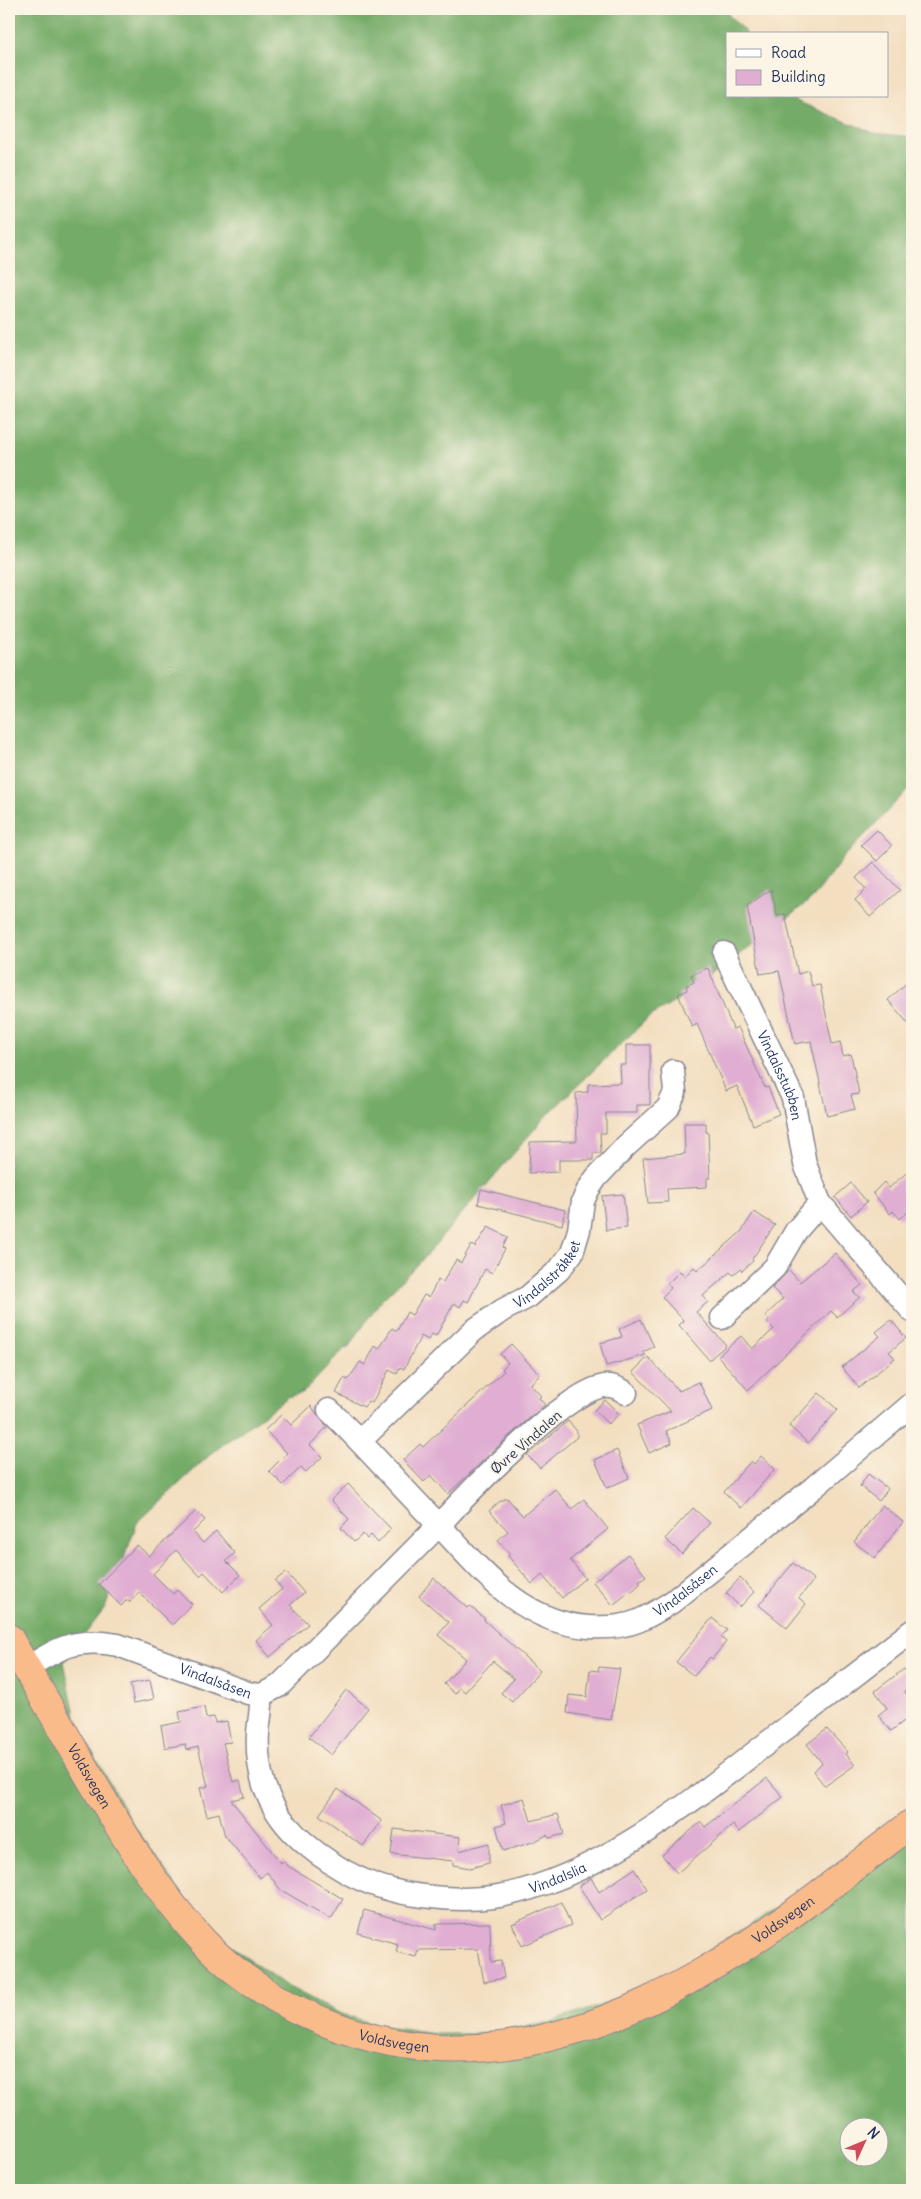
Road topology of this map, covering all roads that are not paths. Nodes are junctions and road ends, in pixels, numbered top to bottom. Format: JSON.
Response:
{"nodes":[{"id":1,"x":724,"y":952,"type":"dead end"},
{"id":2,"x":673,"y":1071,"type":"dead end"},
{"id":3,"x":820,"y":1203,"type":"junction"},
{"id":4,"x":912,"y":1311,"type":"edge"},
{"id":5,"x":722,"y":1318,"type":"dead end"},
{"id":6,"x":626,"y":1393,"type":"dead end"},
{"id":7,"x":912,"y":1404,"type":"edge"},
{"id":8,"x":329,"y":1410,"type":"dead end"},
{"id":9,"x":361,"y":1440,"type":"junction"},
{"id":10,"x":439,"y":1525,"type":"junction"},
{"id":11,"x":912,"y":1631,"type":"edge"},
{"id":12,"x":9,"y":1638,"type":"edge"},
{"id":13,"x":26,"y":1668,"type":"junction"},
{"id":14,"x":261,"y":1694,"type":"junction"},
{"id":15,"x":912,"y":1823,"type":"edge"}],
"edges":[{"from":1,"to":3,"type":"street","name":"Vindalsstubben"},
{"from":2,"to":9,"type":"street","name":"Vindalstråkket"},
{"from":3,"to":4,"type":"street","name":"Vindalsstubben"},
{"from":3,"to":5,"type":"street"},
{"from":6,"to":10,"type":"street","name":"Øvre Vindalen"},
{"from":7,"to":10,"type":"street","name":"Vindalsåsen"},
{"from":8,"to":9,"type":"street","name":"Vindalsåsen"},
{"from":9,"to":10,"type":"street","name":"Vindalsåsen"},
{"from":10,"to":14,"type":"street","name":"Vindalsåsen"},
{"from":11,"to":14,"type":"street","name":"Vindalslia"},
{"from":12,"to":13,"type":"highway","name":"Voldsvegen"},
{"from":13,"to":14,"type":"street","name":"Vindalsåsen"},
{"from":13,"to":15,"type":"highway","name":"Voldsvegen"}]}
